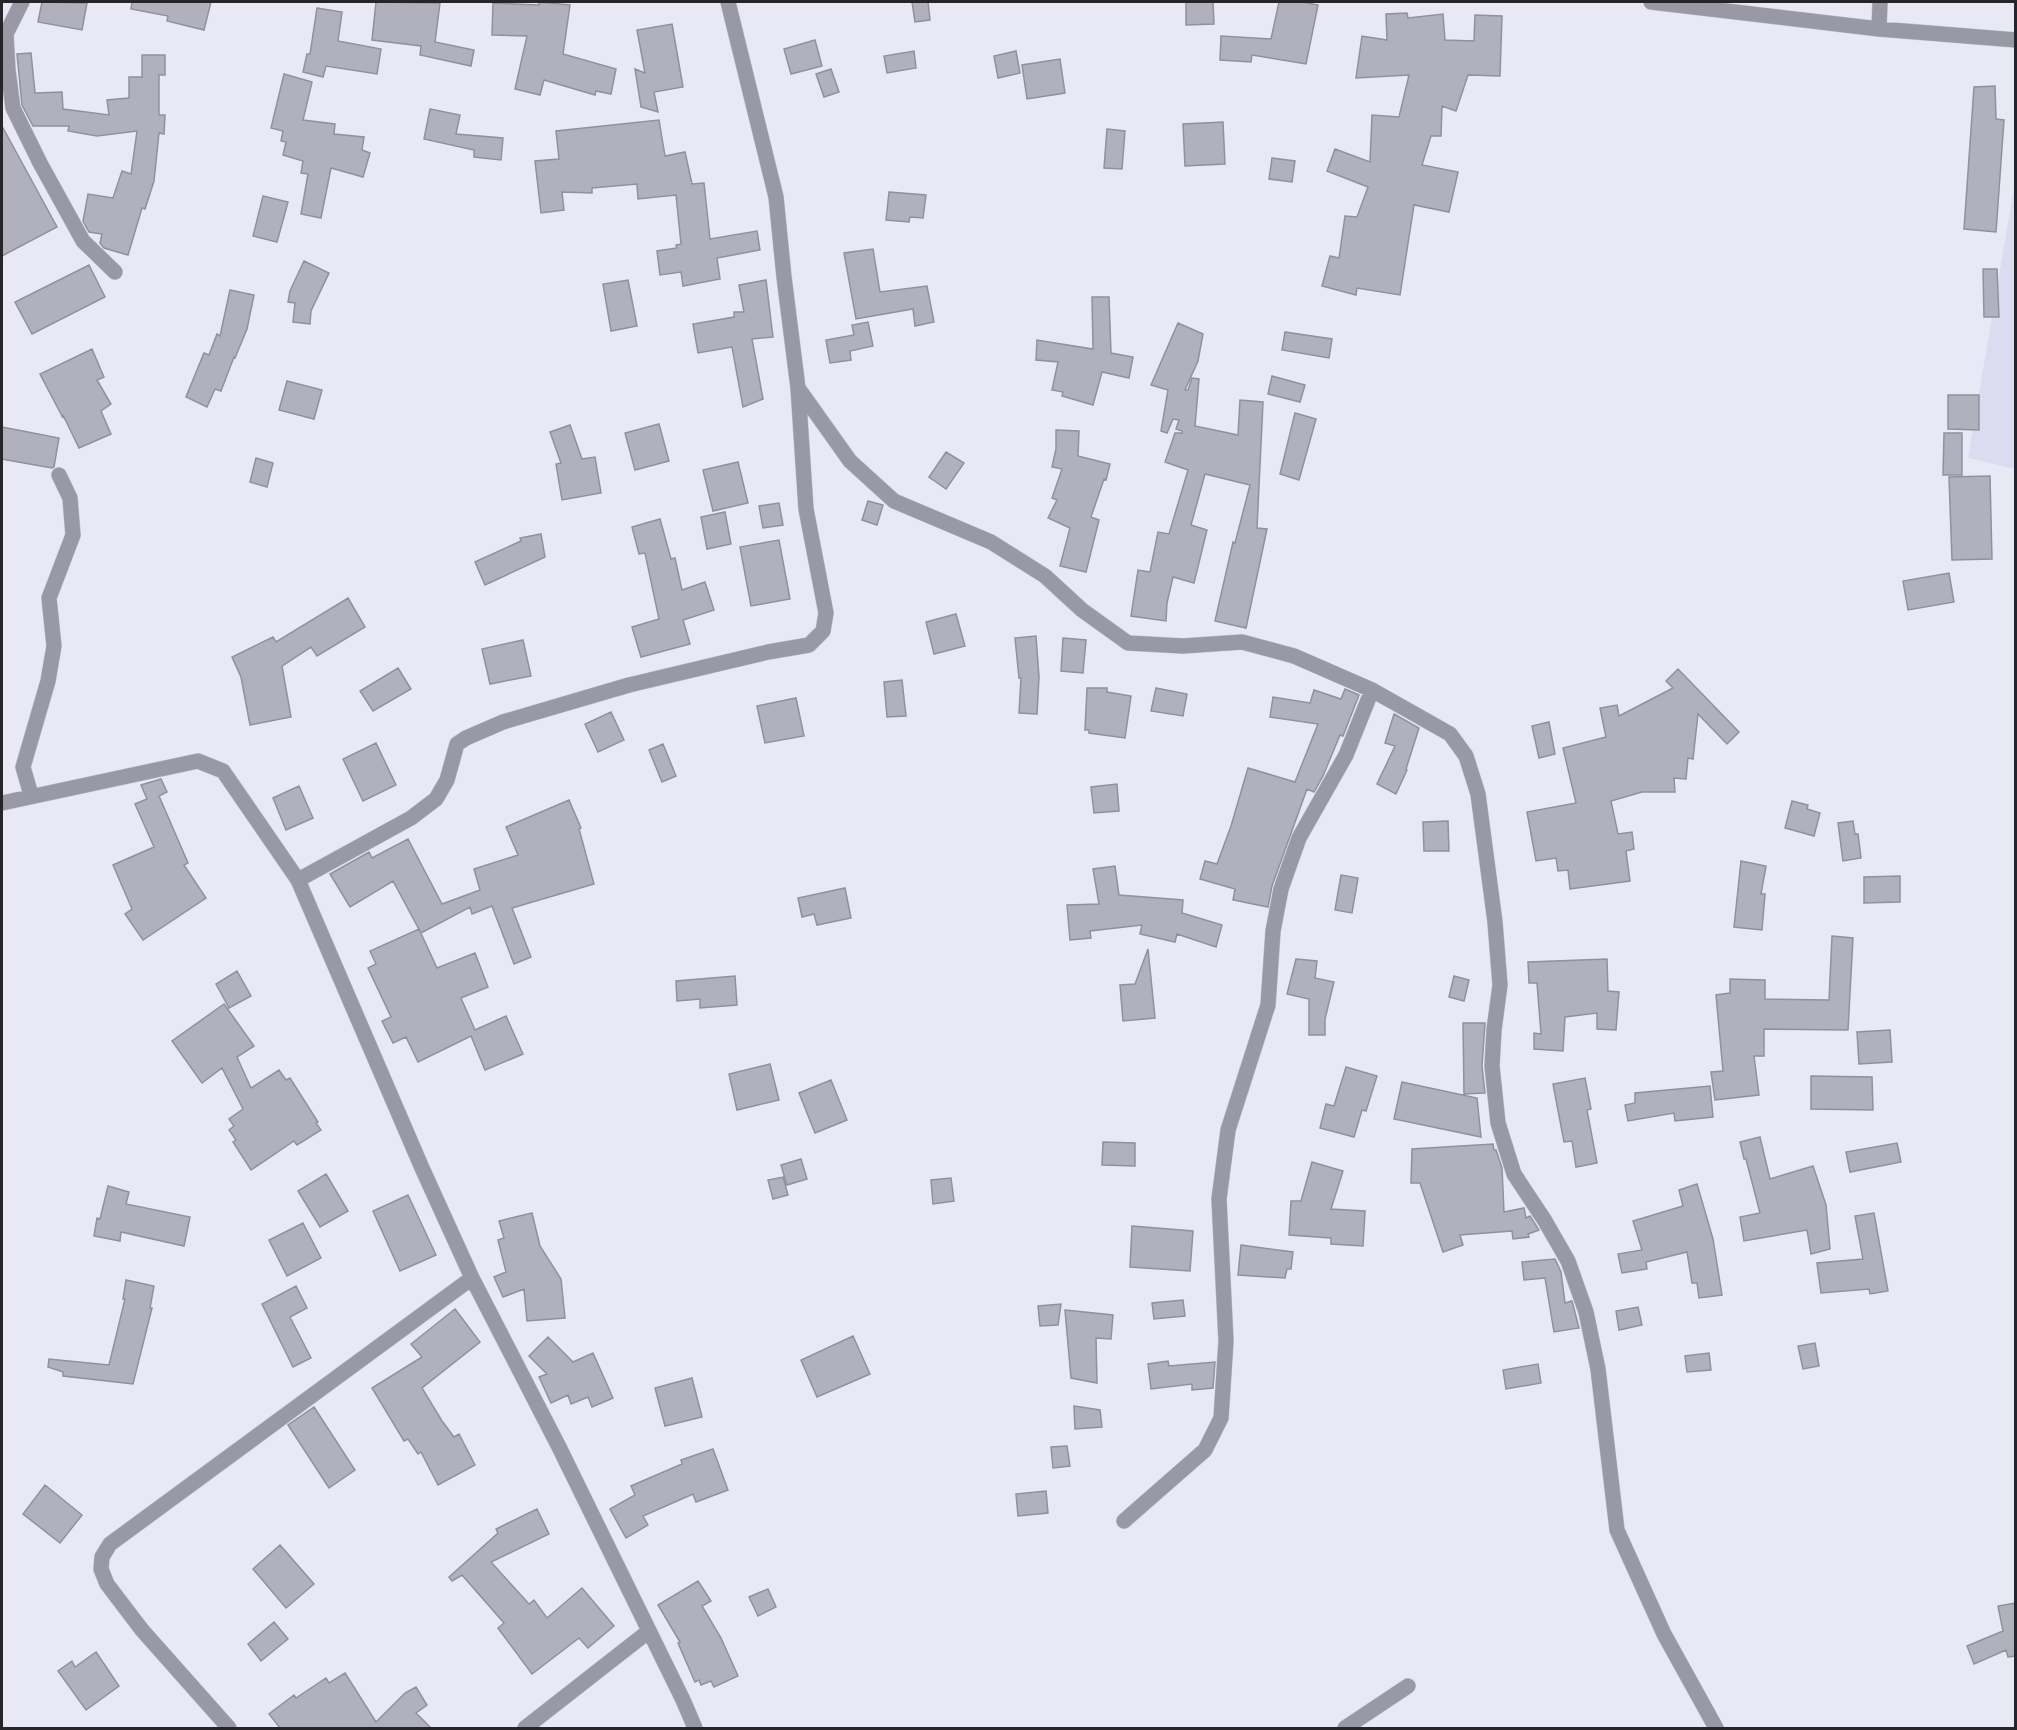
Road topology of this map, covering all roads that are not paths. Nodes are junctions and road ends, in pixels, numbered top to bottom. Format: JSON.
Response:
{"nodes":[{"id":1,"x":22,"y":2,"type":"edge"},
{"id":2,"x":728,"y":2,"type":"edge"},
{"id":3,"x":1659,"y":2,"type":"edge"},
{"id":4,"x":1880,"y":2,"type":"edge"},
{"id":5,"x":1879,"y":29,"type":"junction"},
{"id":6,"x":2016,"y":40,"type":"edge"},
{"id":7,"x":115,"y":272,"type":"dead end"},
{"id":8,"x":798,"y":388,"type":"junction"},
{"id":9,"x":59,"y":475,"type":"dead end"},
{"id":10,"x":1372,"y":690,"type":"junction"},
{"id":11,"x":31,"y":795,"type":"junction"},
{"id":12,"x":2,"y":803,"type":"edge"},
{"id":13,"x":298,"y":880,"type":"junction"},
{"id":14,"x":472,"y":1278,"type":"junction"},
{"id":15,"x":1124,"y":1521,"type":"dead end"},
{"id":16,"x":649,"y":1631,"type":"junction"},
{"id":17,"x":1408,"y":1686,"type":"dead end"},
{"id":18,"x":229,"y":1728,"type":"edge"},
{"id":19,"x":525,"y":1728,"type":"edge"},
{"id":20,"x":695,"y":1728,"type":"edge"},
{"id":21,"x":1345,"y":1728,"type":"edge"},
{"id":22,"x":1716,"y":1728,"type":"edge"}],
"edges":[{"from":1,"to":7,"type":"street"},
{"from":2,"to":8,"type":"street"},
{"from":3,"to":5,"type":"street"},
{"from":4,"to":5,"type":"street"},
{"from":5,"to":6,"type":"street"},
{"from":8,"to":10,"type":"street"},
{"from":8,"to":13,"type":"street"},
{"from":9,"to":11,"type":"street"},
{"from":10,"to":15,"type":"street"},
{"from":10,"to":22,"type":"street"},
{"from":11,"to":12,"type":"street"},
{"from":11,"to":13,"type":"street"},
{"from":13,"to":14,"type":"street"},
{"from":14,"to":16,"type":"street"},
{"from":14,"to":18,"type":"street"},
{"from":16,"to":19,"type":"street"},
{"from":16,"to":20,"type":"street"},
{"from":17,"to":21,"type":"street"}]}
